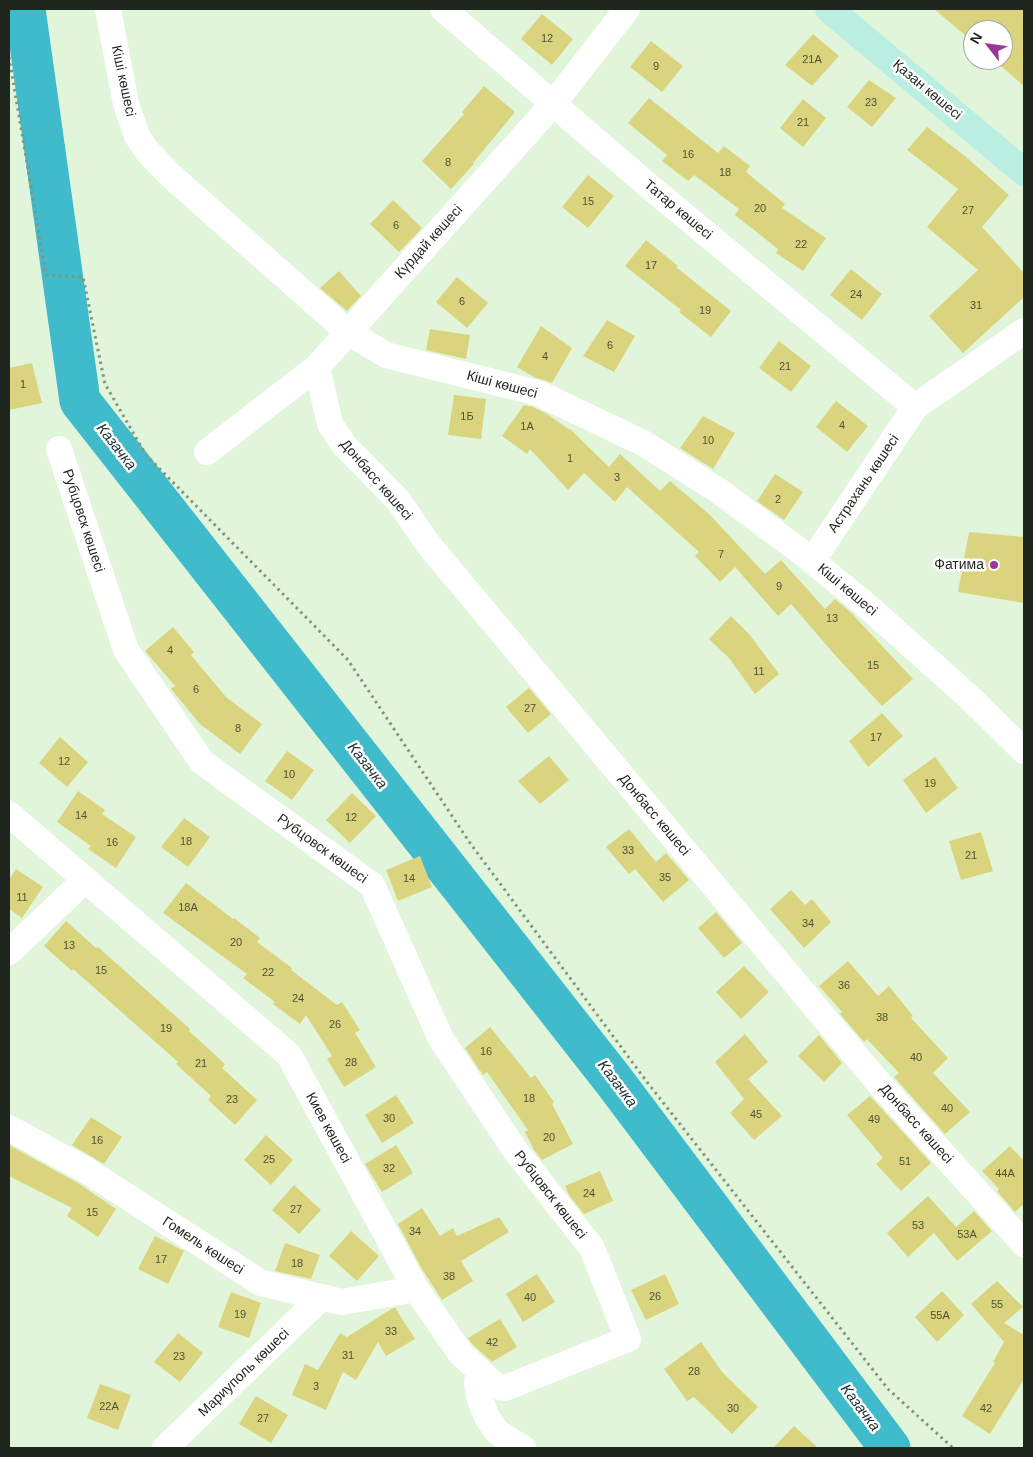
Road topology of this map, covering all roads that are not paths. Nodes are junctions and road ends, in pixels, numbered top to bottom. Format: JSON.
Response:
{"nodes":[{"id":1,"x":108,"y":9,"type":"edge"},
{"id":2,"x":443,"y":9,"type":"edge"},
{"id":3,"x":627,"y":9,"type":"edge"},
{"id":4,"x":829,"y":9,"type":"edge"},
{"id":5,"x":553,"y":104,"type":"junction"},
{"id":6,"x":1024,"y":172,"type":"edge"},
{"id":7,"x":1024,"y":331,"type":"edge"},
{"id":8,"x":348,"y":332,"type":"junction"},
{"id":9,"x":317,"y":367,"type":"junction"},
{"id":10,"x":916,"y":407,"type":"junction"},
{"id":11,"x":59,"y":449,"type":"dead end"},
{"id":12,"x":207,"y":452,"type":"dead end"},
{"id":13,"x":812,"y":561,"type":"junction"},
{"id":14,"x":1024,"y":751,"type":"edge"},
{"id":15,"x":9,"y":814,"type":"edge"},
{"id":16,"x":85,"y":880,"type":"junction"},
{"id":17,"x":9,"y":952,"type":"edge"},
{"id":18,"x":9,"y":1128,"type":"edge"},
{"id":19,"x":1024,"y":1244,"type":"edge"},
{"id":20,"x":416,"y":1289,"type":"junction"},
{"id":21,"x":322,"y":1297,"type":"junction"},
{"id":22,"x":628,"y":1340,"type":"joint"},
{"id":23,"x":480,"y":1371,"type":"junction"},
{"id":24,"x":165,"y":1448,"type":"edge"},
{"id":25,"x":523,"y":1448,"type":"edge"}],
"edges":[{"from":1,"to":8,"type":"street","name":"Кіші көшесі"},
{"from":2,"to":5,"type":"street","name":"Татар көшесі"},
{"from":3,"to":5,"type":"street","name":"Күрдай көшесі"},
{"from":4,"to":6,"type":"street","name":"Қазан көшесі"},
{"from":5,"to":8,"type":"street","name":"Күрдай көшесі"},
{"from":5,"to":10,"type":"street","name":"Татар көшесі"},
{"from":7,"to":10,"type":"street"},
{"from":8,"to":9,"type":"street","name":"Күрдай көшесі"},
{"from":8,"to":13,"type":"street","name":"Кіші көшесі"},
{"from":9,"to":12,"type":"street","name":"Күрдай көшесі"},
{"from":9,"to":19,"type":"street","name":"Донбасс көшесі"},
{"from":10,"to":13,"type":"street","name":"Астрахань көшесі"},
{"from":11,"to":22,"type":"street","name":"Рубцовск көшесі"},
{"from":13,"to":14,"type":"street","name":"Кіші көшесі"},
{"from":15,"to":16,"type":"street","name":"Киев көшесі"},
{"from":16,"to":17,"type":"street"},
{"from":16,"to":20,"type":"street","name":"Киев көшесі"},
{"from":18,"to":21,"type":"street","name":"Гомель көшесі"},
{"from":20,"to":21,"type":"street","name":"Гомель көшесі"},
{"from":20,"to":23,"type":"street","name":"Киев көшесі"},
{"from":21,"to":24,"type":"street","name":"Мариуполь көшесі"},
{"from":22,"to":23,"type":"street","name":"Киев көшесі"},
{"from":23,"to":25,"type":"street"}]}
